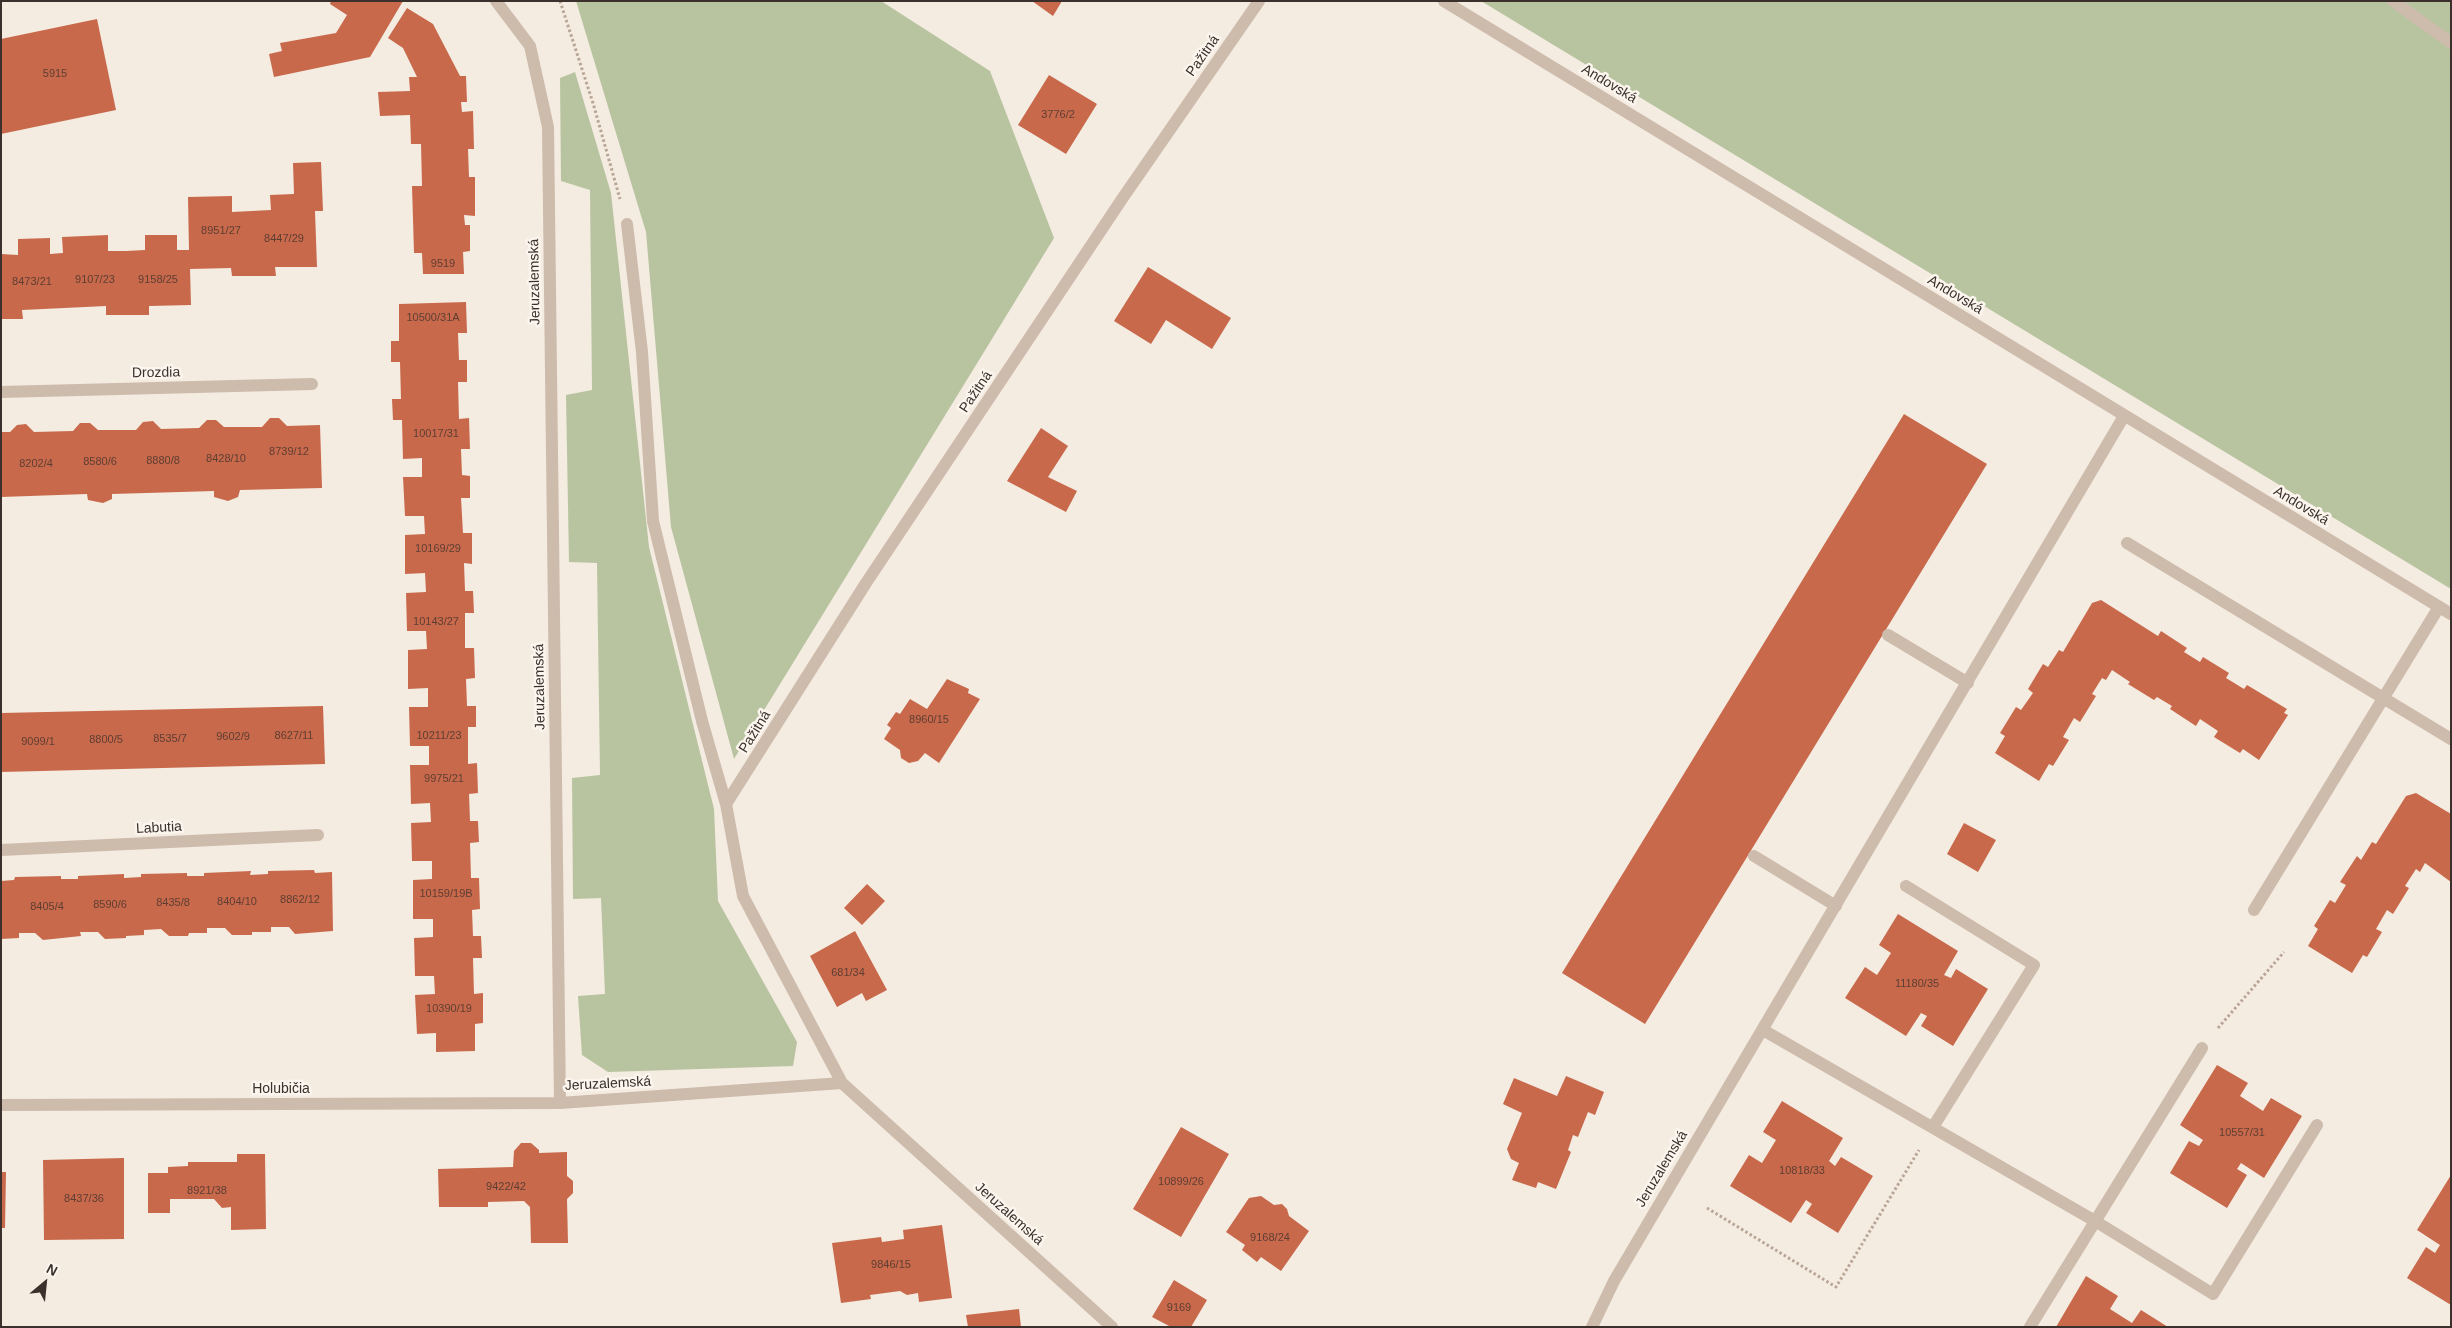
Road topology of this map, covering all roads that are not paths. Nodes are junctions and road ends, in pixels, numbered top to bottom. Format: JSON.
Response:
{"nodes":[{"id":1,"x":496,"y":1,"type":"edge"},
{"id":2,"x":1259,"y":1,"type":"edge"},
{"id":3,"x":1444,"y":1,"type":"edge"},
{"id":4,"x":2393,"y":1,"type":"edge"},
{"id":5,"x":2412,"y":6,"type":"edge"},
{"id":6,"x":2451,"y":43,"type":"edge"},
{"id":7,"x":627,"y":224,"type":"road end"},
{"id":8,"x":312,"y":384,"type":"dead end"},
{"id":9,"x":1,"y":392,"type":"edge"},
{"id":10,"x":2124,"y":416,"type":"junction"},
{"id":11,"x":2127,"y":543,"type":"dead end"},
{"id":12,"x":2439,"y":607,"type":"junction"},
{"id":13,"x":2451,"y":614,"type":"edge"},
{"id":14,"x":1888,"y":635,"type":"dead end"},
{"id":15,"x":1968,"y":683,"type":"junction"},
{"id":16,"x":2383,"y":699,"type":"junction"},
{"id":17,"x":2451,"y":739,"type":"edge"},
{"id":18,"x":726,"y":804,"type":"junction"},
{"id":19,"x":318,"y":835,"type":"dead end"},
{"id":20,"x":1,"y":850,"type":"edge"},
{"id":21,"x":1754,"y":856,"type":"dead end"},
{"id":22,"x":1906,"y":886,"type":"dead end"},
{"id":23,"x":1836,"y":906,"type":"junction"},
{"id":24,"x":2254,"y":910,"type":"dead end"},
{"id":25,"x":1763,"y":1030,"type":"junction"},
{"id":26,"x":2202,"y":1048,"type":"road end"},
{"id":27,"x":842,"y":1083,"type":"junction"},
{"id":28,"x":560,"y":1103,"type":"junction"},
{"id":29,"x":1,"y":1105,"type":"edge"},
{"id":30,"x":2317,"y":1125,"type":"dead end"},
{"id":31,"x":1933,"y":1127,"type":"junction"},
{"id":32,"x":2095,"y":1222,"type":"junction"},
{"id":33,"x":1112,"y":1327,"type":"edge"},
{"id":34,"x":1592,"y":1327,"type":"edge"},
{"id":35,"x":2030,"y":1327,"type":"edge"}],
"edges":[{"from":1,"to":28,"type":"street","name":"Jeruzalemská"},
{"from":2,"to":18,"type":"street","name":"Pažitná"},
{"from":3,"to":10,"type":"street","name":"Andovská"},
{"from":4,"to":5,"type":"street"},
{"from":5,"to":6,"type":"street"},
{"from":7,"to":18,"type":"street","name":"Jeruzalemská"},
{"from":8,"to":9,"type":"street","name":"Drozdia"},
{"from":10,"to":12,"type":"street","name":"Andovská"},
{"from":10,"to":15,"type":"street","name":"Jeruzalemská"},
{"from":11,"to":16,"type":"street"},
{"from":12,"to":13,"type":"street","name":"Andovská"},
{"from":12,"to":16,"type":"street"},
{"from":14,"to":15,"type":"street"},
{"from":15,"to":23,"type":"street","name":"Jeruzalemská"},
{"from":16,"to":17,"type":"street"},
{"from":16,"to":24,"type":"street"},
{"from":18,"to":27,"type":"street","name":"Jeruzalemská"},
{"from":19,"to":20,"type":"street","name":"Labutia"},
{"from":21,"to":23,"type":"street"},
{"from":22,"to":31,"type":"street"},
{"from":23,"to":25,"type":"street","name":"Jeruzalemská"},
{"from":25,"to":31,"type":"street"},
{"from":25,"to":34,"type":"street","name":"Jeruzalemská"},
{"from":26,"to":32,"type":"street"},
{"from":27,"to":28,"type":"street","name":"Jeruzalemská"},
{"from":27,"to":33,"type":"street","name":"Jeruzalemská"},
{"from":28,"to":29,"type":"street","name":"Holubičia"},
{"from":30,"to":32,"type":"street"},
{"from":31,"to":32,"type":"street"},
{"from":32,"to":35,"type":"street"}]}
